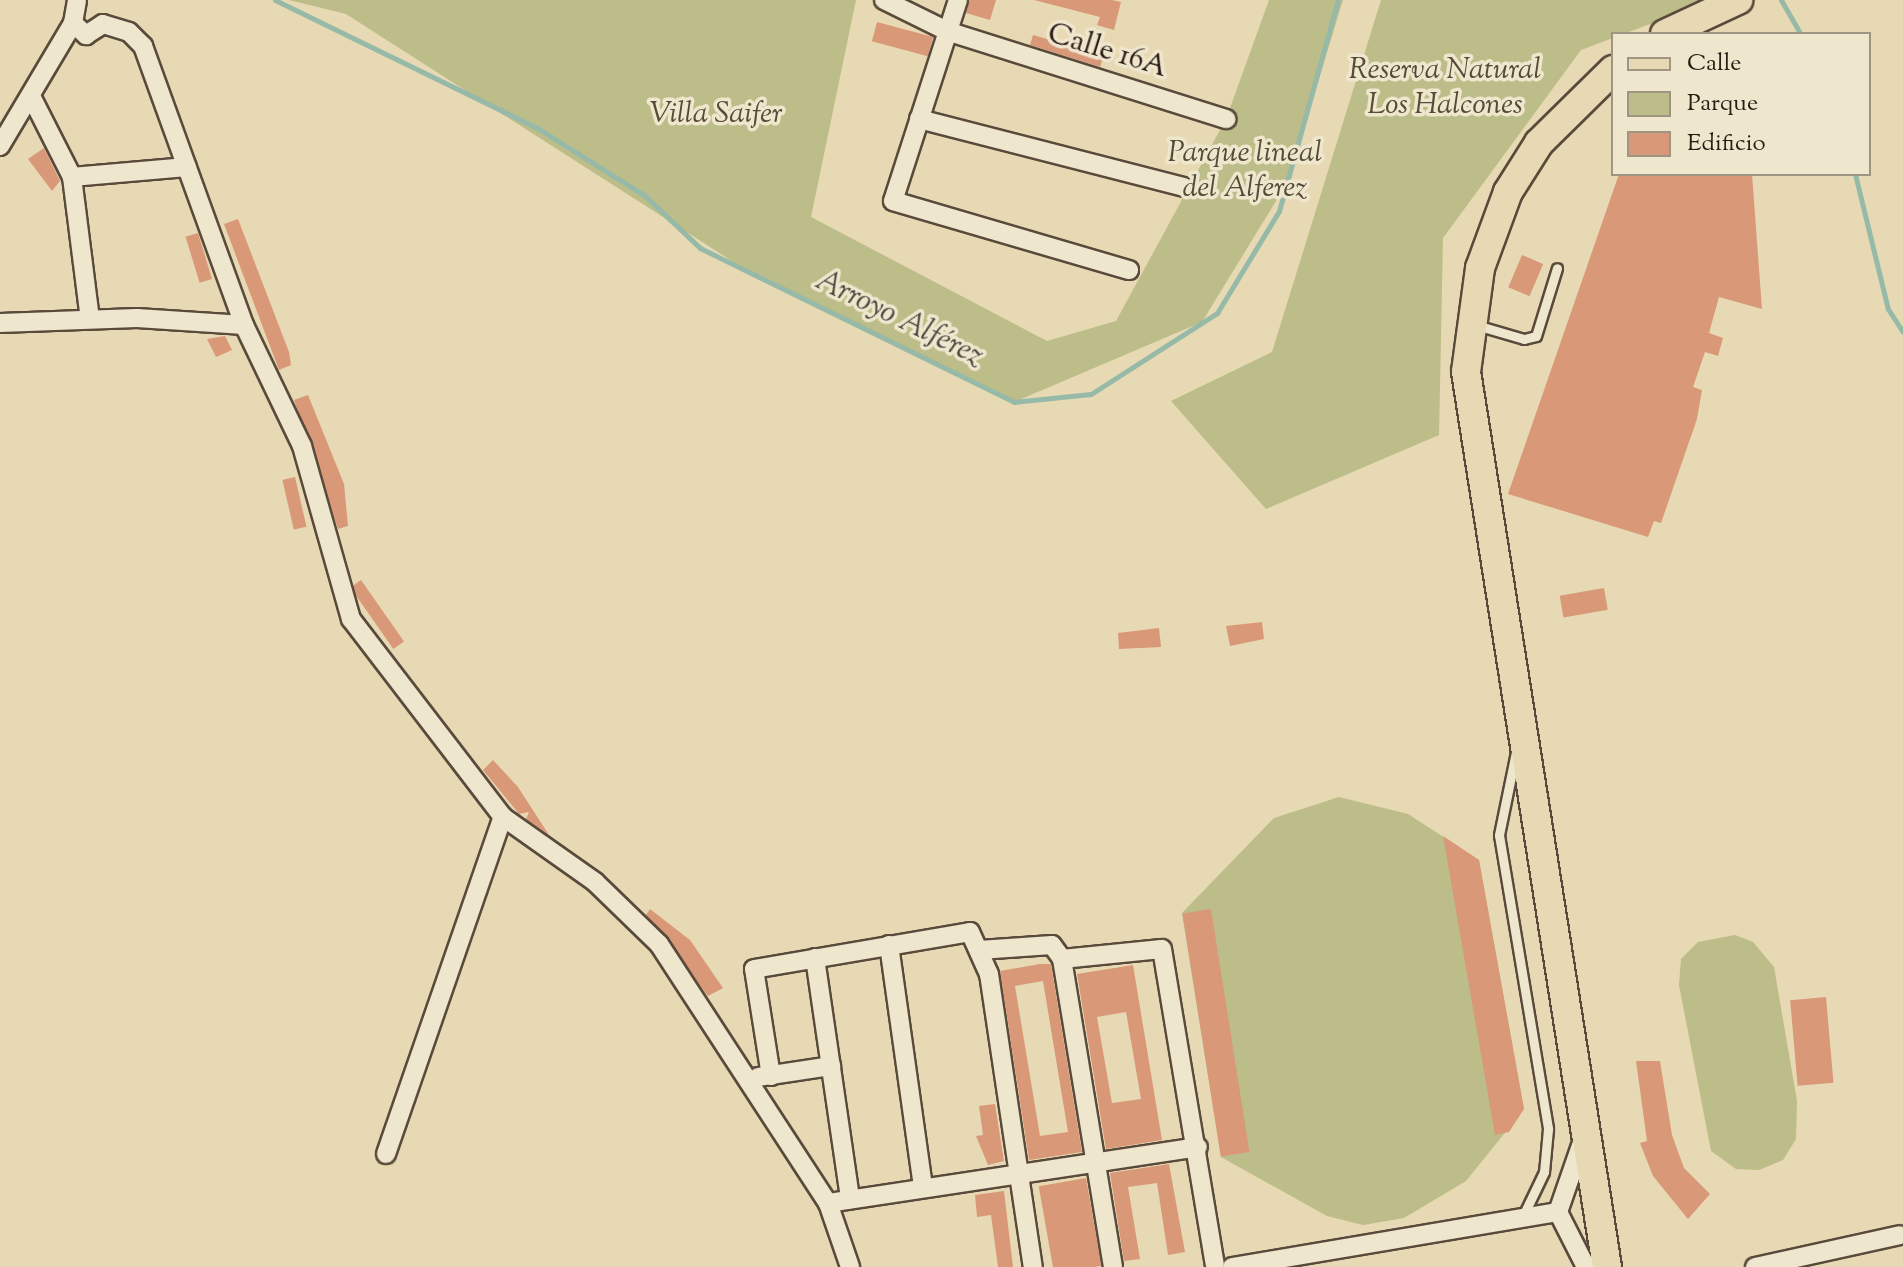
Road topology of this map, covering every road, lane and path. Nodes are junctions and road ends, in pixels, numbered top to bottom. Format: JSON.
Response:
{"nodes":[{"id":1,"x":77,"y":0,"type":"edge"},
{"id":2,"x":884,"y":0,"type":"edge"},
{"id":3,"x":958,"y":0,"type":"edge"},
{"id":4,"x":1738,"y":0,"type":"edge"},
{"id":5,"x":73,"y":23,"type":"junction"},
{"id":6,"x":947,"y":31,"type":"junction"},
{"id":7,"x":1669,"y":32,"type":"edge"},
{"id":8,"x":1611,"y":72,"type":"edge"},
{"id":9,"x":32,"y":98,"type":"junction"},
{"id":10,"x":919,"y":119,"type":"junction"},
{"id":11,"x":1226,"y":119,"type":"dead end"},
{"id":12,"x":0,"y":146,"type":"edge"},
{"id":13,"x":187,"y":167,"type":"junction"},
{"id":14,"x":72,"y":177,"type":"junction"},
{"id":15,"x":1184,"y":187,"type":"dead end"},
{"id":16,"x":1557,"y":268,"type":"dead end"},
{"id":17,"x":1129,"y":270,"type":"dead end"},
{"id":18,"x":90,"y":319,"type":"junction"},
{"id":19,"x":0,"y":323,"type":"edge"},
{"id":20,"x":1469,"y":323,"type":"junction"},
{"id":21,"x":244,"y":325,"type":"junction"},
{"id":22,"x":1520,"y":740,"type":"junction"},
{"id":23,"x":503,"y":817,"type":"junction"},
{"id":24,"x":889,"y":945,"type":"junction"},
{"id":25,"x":979,"y":950,"type":"junction"},
{"id":26,"x":815,"y":958,"type":"junction"},
{"id":27,"x":1062,"y":959,"type":"junction"},
{"id":28,"x":831,"y":1066,"type":"junction"},
{"id":29,"x":771,"y":1076,"type":"junction"},
{"id":30,"x":747,"y":1079,"type":"junction"},
{"id":31,"x":1587,"y":1131,"type":"junction"},
{"id":32,"x":1198,"y":1147,"type":"junction"},
{"id":33,"x":386,"y":1154,"type":"dead end"},
{"id":34,"x":1098,"y":1162,"type":"junction"},
{"id":35,"x":1019,"y":1174,"type":"junction"},
{"id":36,"x":923,"y":1188,"type":"junction"},
{"id":37,"x":850,"y":1199,"type":"junction"},
{"id":38,"x":828,"y":1203,"type":"junction"},
{"id":39,"x":1558,"y":1212,"type":"junction"},
{"id":40,"x":1522,"y":1218,"type":"junction"},
{"id":41,"x":1900,"y":1235,"type":"dead end"},
{"id":42,"x":1217,"y":1266,"type":"edge"},
{"id":43,"x":850,"y":1267,"type":"edge"},
{"id":44,"x":1033,"y":1267,"type":"edge"},
{"id":45,"x":1113,"y":1267,"type":"edge"},
{"id":46,"x":1586,"y":1267,"type":"edge"},
{"id":47,"x":1607,"y":1267,"type":"edge"},
{"id":48,"x":1755,"y":1267,"type":"edge"}],
"edges":[{"from":1,"to":5,"type":"street"},
{"from":2,"to":6,"type":"street","name":"Calle 16A"},
{"from":3,"to":6,"type":"street"},
{"from":4,"to":7,"type":"main road"},
{"from":5,"to":9,"type":"street"},
{"from":5,"to":13,"type":"street"},
{"from":6,"to":10,"type":"street"},
{"from":6,"to":11,"type":"street","name":"Calle 16A"},
{"from":8,"to":20,"type":"main road"},
{"from":9,"to":12,"type":"street"},
{"from":9,"to":14,"type":"street"},
{"from":10,"to":15,"type":"street"},
{"from":10,"to":17,"type":"street"},
{"from":13,"to":14,"type":"street"},
{"from":13,"to":21,"type":"street"},
{"from":14,"to":18,"type":"street"},
{"from":16,"to":20,"type":"lane"},
{"from":18,"to":19,"type":"street"},
{"from":18,"to":21,"type":"street"},
{"from":20,"to":22,"type":"main road"},
{"from":21,"to":23,"type":"street"},
{"from":22,"to":31,"type":"main road"},
{"from":22,"to":40,"type":"lane"},
{"from":23,"to":30,"type":"street"},
{"from":23,"to":33,"type":"street"},
{"from":24,"to":25,"type":"street"},
{"from":24,"to":26,"type":"street"},
{"from":24,"to":36,"type":"street"},
{"from":25,"to":27,"type":"street"},
{"from":25,"to":35,"type":"street"},
{"from":26,"to":28,"type":"street"},
{"from":26,"to":29,"type":"street"},
{"from":27,"to":32,"type":"street"},
{"from":27,"to":34,"type":"street"},
{"from":28,"to":29,"type":"street"},
{"from":28,"to":37,"type":"street"},
{"from":29,"to":30,"type":"street"},
{"from":30,"to":38,"type":"street"},
{"from":31,"to":39,"type":"street"},
{"from":31,"to":47,"type":"main road"},
{"from":32,"to":34,"type":"street"},
{"from":32,"to":42,"type":"street"},
{"from":34,"to":35,"type":"street"},
{"from":34,"to":45,"type":"street"},
{"from":35,"to":36,"type":"street"},
{"from":35,"to":44,"type":"street"},
{"from":36,"to":37,"type":"street"},
{"from":37,"to":38,"type":"street"},
{"from":38,"to":43,"type":"street"},
{"from":39,"to":40,"type":"street"},
{"from":39,"to":46,"type":"street"},
{"from":40,"to":42,"type":"street"},
{"from":41,"to":48,"type":"street"}]}
